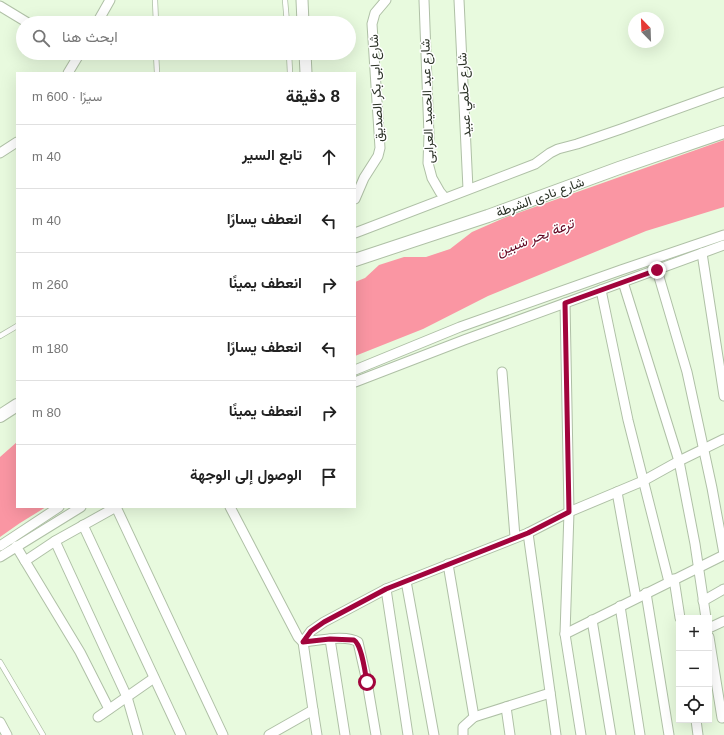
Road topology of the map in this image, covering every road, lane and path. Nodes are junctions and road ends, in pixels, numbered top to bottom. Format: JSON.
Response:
{"nodes":[{"id":1,"x":110,"y":0,"type":"edge"},
{"id":2,"x":155,"y":0,"type":"edge"},
{"id":3,"x":285,"y":0,"type":"edge"},
{"id":4,"x":302,"y":0,"type":"edge"},
{"id":5,"x":386,"y":0,"type":"edge"},
{"id":6,"x":424,"y":0,"type":"edge"},
{"id":7,"x":459,"y":0,"type":"edge"},
{"id":8,"x":0,"y":6,"type":"edge"},
{"id":9,"x":16,"y":16,"type":"edge"},
{"id":10,"x":102,"y":16,"type":"edge"},
{"id":11,"x":156,"y":16,"type":"edge"},
{"id":12,"x":286,"y":16,"type":"edge"},
{"id":13,"x":303,"y":16,"type":"edge"},
{"id":14,"x":75,"y":60,"type":"edge"},
{"id":15,"x":156,"y":60,"type":"edge"},
{"id":16,"x":289,"y":60,"type":"edge"},
{"id":17,"x":305,"y":60,"type":"edge"},
{"id":18,"x":69,"y":72,"type":"edge"},
{"id":19,"x":157,"y":72,"type":"edge"},
{"id":20,"x":290,"y":72,"type":"edge"},
{"id":21,"x":306,"y":72,"type":"edge"},
{"id":22,"x":724,"y":92,"type":"edge"},
{"id":23,"x":724,"y":132,"type":"edge"},
{"id":24,"x":16,"y":143,"type":"edge"},
{"id":25,"x":0,"y":153,"type":"edge"},
{"id":26,"x":468,"y":189,"type":"junction"},
{"id":27,"x":356,"y":197,"type":"edge"},
{"id":28,"x":445,"y":198,"type":"junction"},
{"id":29,"x":356,"y":234,"type":"edge"},
{"id":30,"x":724,"y":235,"type":"edge"},
{"id":31,"x":724,"y":245,"type":"edge"},
{"id":32,"x":702,"y":253,"type":"junction"},
{"id":33,"x":356,"y":260,"type":"edge"},
{"id":34,"x":657,"y":270,"type":"junction"},
{"id":35,"x":624,"y":282,"type":"junction"},
{"id":36,"x":601,"y":290,"type":"junction"},
{"id":37,"x":565,"y":303,"type":"junction"},
{"id":38,"x":16,"y":327,"type":"edge"},
{"id":39,"x":0,"y":336,"type":"edge"},
{"id":40,"x":356,"y":370,"type":"edge"},
{"id":41,"x":502,"y":372,"type":"dead end"},
{"id":42,"x":356,"y":382,"type":"edge"},
{"id":43,"x":724,"y":396,"type":"edge"},
{"id":44,"x":16,"y":406,"type":"edge"},
{"id":45,"x":0,"y":416,"type":"edge"},
{"id":46,"x":724,"y":439,"type":"edge"},
{"id":47,"x":704,"y":450,"type":"junction"},
{"id":48,"x":680,"y":461,"type":"junction"},
{"id":49,"x":643,"y":481,"type":"junction"},
{"id":50,"x":617,"y":492,"type":"junction"},
{"id":51,"x":57,"y":508,"type":"edge"},
{"id":52,"x":79,"y":508,"type":"edge"},
{"id":53,"x":114,"y":508,"type":"edge"},
{"id":54,"x":116,"y":508,"type":"edge"},
{"id":55,"x":231,"y":508,"type":"edge"},
{"id":56,"x":569,"y":512,"type":"junction"},
{"id":57,"x":83,"y":525,"type":"junction"},
{"id":58,"x":528,"y":533,"type":"junction"},
{"id":59,"x":515,"y":537,"type":"junction"},
{"id":60,"x":55,"y":541,"type":"junction"},
{"id":61,"x":0,"y":546,"type":"edge"},
{"id":62,"x":16,"y":546,"type":"junction"},
{"id":63,"x":724,"y":554,"type":"edge"},
{"id":64,"x":0,"y":557,"type":"edge"},
{"id":65,"x":25,"y":561,"type":"junction"},
{"id":66,"x":448,"y":564,"type":"junction"},
{"id":67,"x":698,"y":567,"type":"junction"},
{"id":68,"x":406,"y":581,"type":"junction"},
{"id":69,"x":671,"y":581,"type":"junction"},
{"id":70,"x":386,"y":589,"type":"junction"},
{"id":71,"x":724,"y":589,"type":"edge"},
{"id":72,"x":646,"y":593,"type":"junction"},
{"id":73,"x":636,"y":598,"type":"junction"},
{"id":74,"x":703,"y":601,"type":"junction"},
{"id":75,"x":620,"y":606,"type":"junction"},
{"id":76,"x":679,"y":615,"type":"edge"},
{"id":77,"x":705,"y":615,"type":"edge"},
{"id":78,"x":592,"y":620,"type":"junction"},
{"id":79,"x":724,"y":622,"type":"edge"},
{"id":80,"x":712,"y":627,"type":"edge"},
{"id":81,"x":565,"y":634,"type":"junction"},
{"id":82,"x":330,"y":639,"type":"junction"},
{"id":83,"x":303,"y":642,"type":"junction"},
{"id":84,"x":711,"y":651,"type":"edge"},
{"id":85,"x":0,"y":662,"type":"edge"},
{"id":86,"x":154,"y":678,"type":"junction"},
{"id":87,"x":550,"y":693,"type":"junction"},
{"id":88,"x":127,"y":697,"type":"junction"},
{"id":89,"x":506,"y":707,"type":"junction"},
{"id":90,"x":109,"y":709,"type":"junction"},
{"id":91,"x":313,"y":710,"type":"junction"},
{"id":92,"x":98,"y":717,"type":"dead end"},
{"id":93,"x":474,"y":717,"type":"junction"},
{"id":94,"x":722,"y":718,"type":"dead end"},
{"id":95,"x":0,"y":722,"type":"edge"},
{"id":96,"x":696,"y":723,"type":"edge"},
{"id":97,"x":272,"y":734,"type":"edge"},
{"id":98,"x":8,"y":735,"type":"edge"},
{"id":99,"x":42,"y":735,"type":"edge"},
{"id":100,"x":138,"y":735,"type":"edge"},
{"id":101,"x":181,"y":735,"type":"edge"},
{"id":102,"x":223,"y":735,"type":"edge"},
{"id":103,"x":317,"y":735,"type":"edge"},
{"id":104,"x":345,"y":735,"type":"edge"},
{"id":105,"x":376,"y":735,"type":"edge"},
{"id":106,"x":408,"y":735,"type":"edge"},
{"id":107,"x":434,"y":735,"type":"edge"},
{"id":108,"x":463,"y":735,"type":"edge"},
{"id":109,"x":510,"y":735,"type":"edge"},
{"id":110,"x":556,"y":735,"type":"edge"},
{"id":111,"x":581,"y":735,"type":"edge"},
{"id":112,"x":611,"y":735,"type":"edge"},
{"id":113,"x":640,"y":735,"type":"edge"},
{"id":114,"x":669,"y":735,"type":"edge"},
{"id":115,"x":698,"y":735,"type":"edge"}],
"edges":[{"from":1,"to":10,"type":"street"},
{"from":2,"to":11,"type":"lane"},
{"from":3,"to":12,"type":"lane"},
{"from":4,"to":13,"type":"street"},
{"from":5,"to":27,"type":"street","name":"شارع ابى بكر الصديق"},
{"from":6,"to":28,"type":"street","name":"شارع عبد الحميد العرابى"},
{"from":7,"to":26,"type":"street","name":"شارع حلمي عبيد"},
{"from":8,"to":9,"type":"street"},
{"from":14,"to":18,"type":"street"},
{"from":15,"to":19,"type":"lane"},
{"from":16,"to":20,"type":"lane"},
{"from":17,"to":21,"type":"street"},
{"from":22,"to":26,"type":"street"},
{"from":23,"to":33,"type":"main road","name":"شارع نادى الشرطة"},
{"from":24,"to":25,"type":"street"},
{"from":26,"to":28,"type":"street"},
{"from":28,"to":29,"type":"street"},
{"from":30,"to":40,"type":"street"},
{"from":31,"to":32,"type":"street"},
{"from":32,"to":34,"type":"street"},
{"from":32,"to":43,"type":"street"},
{"from":34,"to":35,"type":"street"},
{"from":34,"to":47,"type":"street"},
{"from":35,"to":36,"type":"street"},
{"from":35,"to":48,"type":"street"},
{"from":36,"to":37,"type":"street"},
{"from":36,"to":49,"type":"street"},
{"from":37,"to":42,"type":"street"},
{"from":37,"to":56,"type":"street"},
{"from":38,"to":39,"type":"lane"},
{"from":41,"to":59,"type":"street"},
{"from":44,"to":45,"type":"main road"},
{"from":46,"to":47,"type":"street"},
{"from":47,"to":48,"type":"street"},
{"from":47,"to":63,"type":"street"},
{"from":48,"to":49,"type":"street"},
{"from":48,"to":67,"type":"street"},
{"from":49,"to":50,"type":"street"},
{"from":49,"to":69,"type":"street"},
{"from":50,"to":56,"type":"street"},
{"from":50,"to":73,"type":"street"},
{"from":51,"to":61,"type":"street"},
{"from":52,"to":62,"type":"street"},
{"from":53,"to":57,"type":"street"},
{"from":54,"to":102,"type":"street"},
{"from":55,"to":83,"type":"street"},
{"from":56,"to":58,"type":"street"},
{"from":56,"to":81,"type":"street"},
{"from":57,"to":60,"type":"street"},
{"from":57,"to":86,"type":"street"},
{"from":58,"to":59,"type":"street"},
{"from":58,"to":87,"type":"street"},
{"from":59,"to":66,"type":"street"},
{"from":60,"to":65,"type":"street"},
{"from":60,"to":88,"type":"street"},
{"from":62,"to":64,"type":"street"},
{"from":62,"to":65,"type":"street"},
{"from":63,"to":67,"type":"street"},
{"from":65,"to":90,"type":"street"},
{"from":66,"to":68,"type":"street"},
{"from":66,"to":93,"type":"street"},
{"from":67,"to":69,"type":"street"},
{"from":67,"to":74,"type":"street"},
{"from":68,"to":70,"type":"street"},
{"from":68,"to":107,"type":"street"},
{"from":69,"to":72,"type":"street"},
{"from":69,"to":76,"type":"street"},
{"from":70,"to":83,"type":"street"},
{"from":70,"to":106,"type":"street"},
{"from":71,"to":74,"type":"street"},
{"from":72,"to":73,"type":"street"},
{"from":72,"to":114,"type":"street"},
{"from":73,"to":75,"type":"street"},
{"from":74,"to":77,"type":"street"},
{"from":75,"to":78,"type":"street"},
{"from":75,"to":113,"type":"street"},
{"from":78,"to":81,"type":"street"},
{"from":78,"to":112,"type":"street"},
{"from":79,"to":80,"type":"street"},
{"from":81,"to":111,"type":"street"},
{"from":82,"to":83,"type":"street"},
{"from":82,"to":104,"type":"street"},
{"from":82,"to":105,"type":"street"},
{"from":83,"to":91,"type":"street"},
{"from":84,"to":94,"type":"street"},
{"from":85,"to":99,"type":"lane"},
{"from":86,"to":88,"type":"street"},
{"from":86,"to":101,"type":"street"},
{"from":87,"to":89,"type":"street"},
{"from":87,"to":110,"type":"street"},
{"from":88,"to":90,"type":"street"},
{"from":88,"to":100,"type":"street"},
{"from":89,"to":93,"type":"street"},
{"from":89,"to":109,"type":"street"},
{"from":90,"to":92,"type":"street"},
{"from":91,"to":97,"type":"street"},
{"from":91,"to":103,"type":"street"},
{"from":93,"to":108,"type":"street"},
{"from":95,"to":98,"type":"street"},
{"from":96,"to":115,"type":"street"}]}
